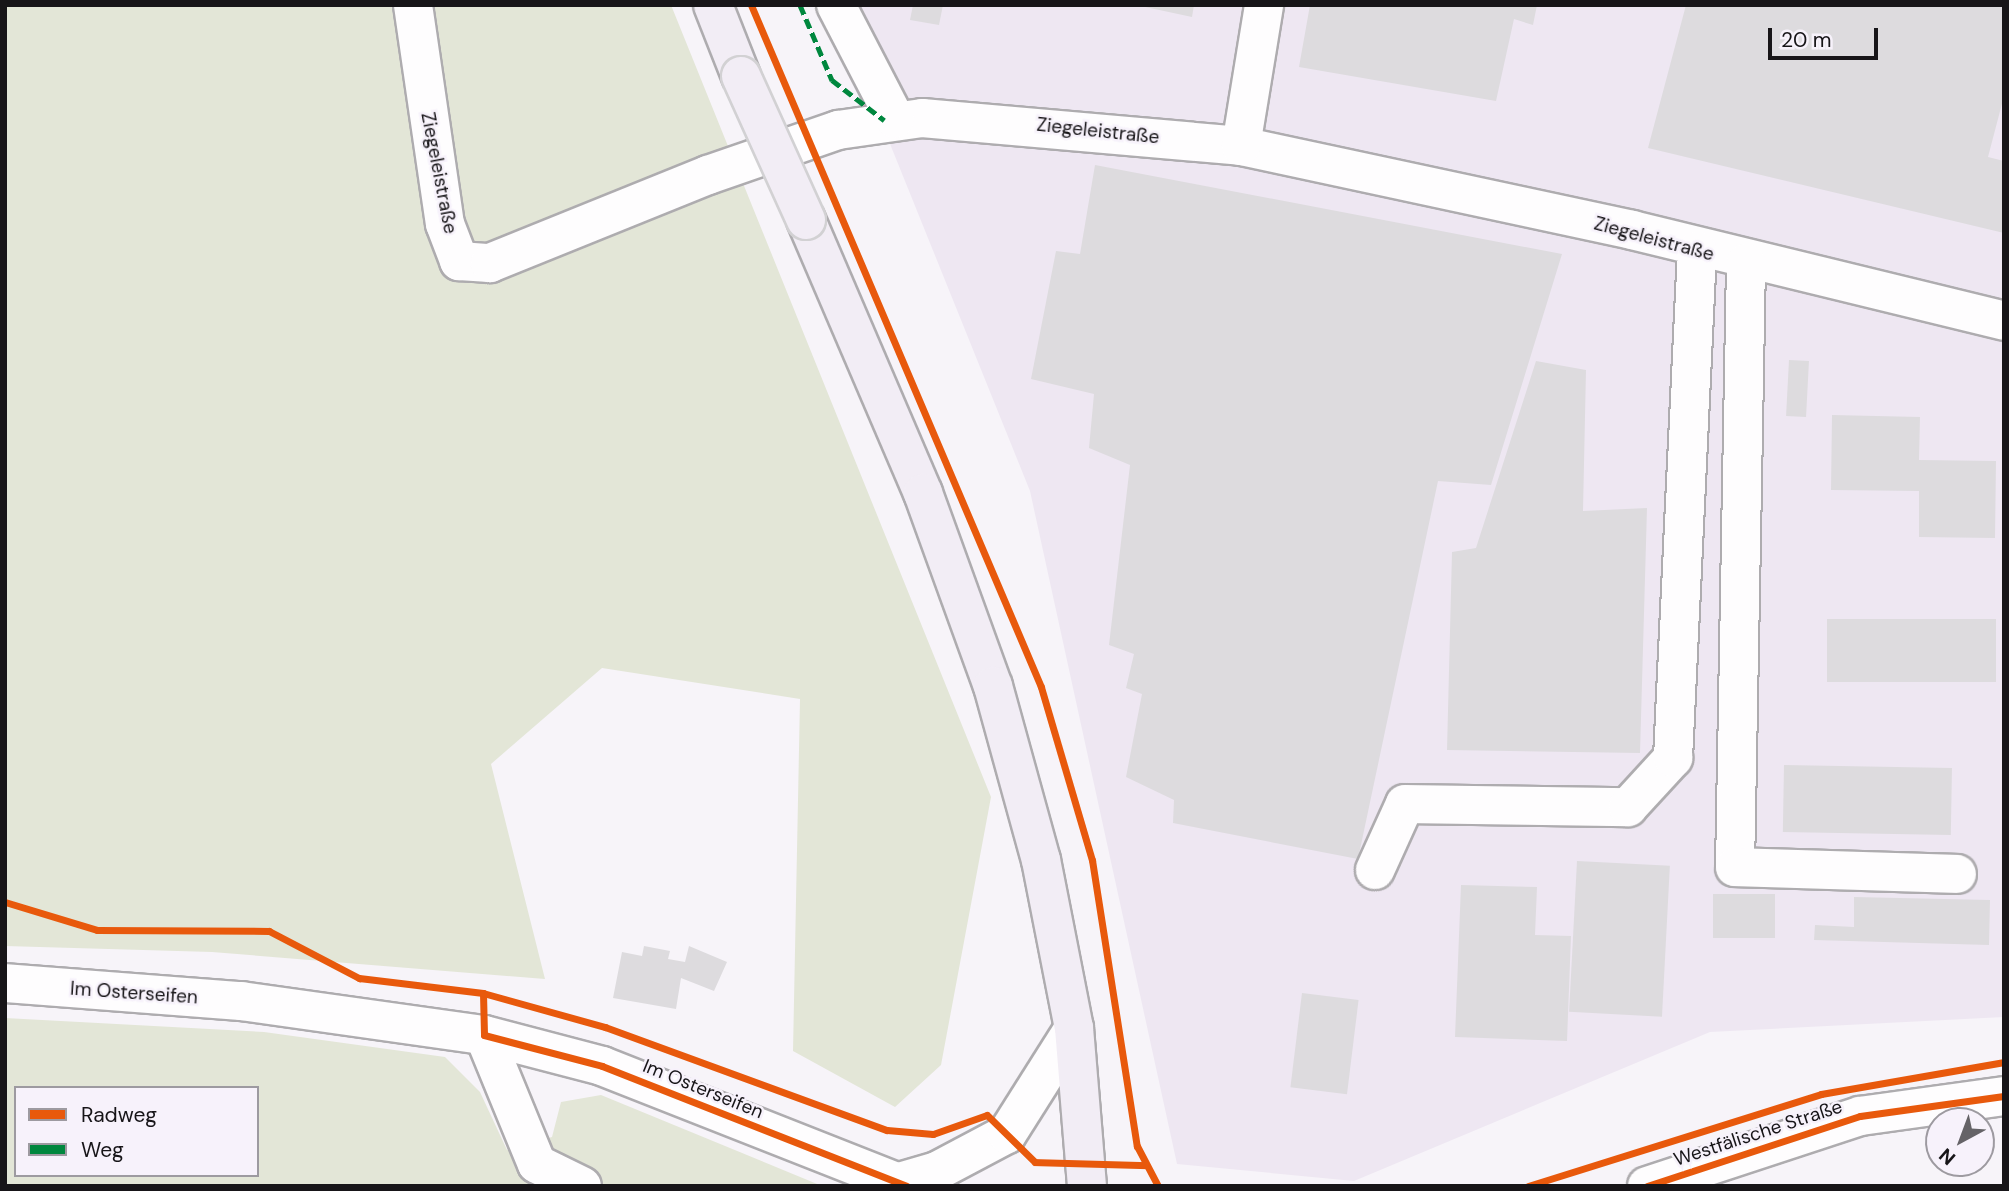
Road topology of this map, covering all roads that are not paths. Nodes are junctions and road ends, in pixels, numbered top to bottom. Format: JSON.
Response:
{"nodes":[{"id":1,"x":413,"y":5,"type":"edge"},
{"id":2,"x":713,"y":5,"type":"edge"},
{"id":3,"x":836,"y":5,"type":"edge"},
{"id":4,"x":1264,"y":5,"type":"edge"},
{"id":5,"x":890,"y":119,"type":"junction"},
{"id":6,"x":1241,"y":146,"type":"junction"},
{"id":7,"x":1697,"y":251,"type":"junction"},
{"id":8,"x":1746,"y":263,"type":"junction"},
{"id":9,"x":2004,"y":321,"type":"edge"},
{"id":10,"x":1375,"y":870,"type":"dead end"},
{"id":11,"x":1957,"y":874,"type":"dead end"},
{"id":12,"x":5,"y":983,"type":"edge"},
{"id":13,"x":1074,"y":1028,"type":"junction"},
{"id":14,"x":484,"y":1035,"type":"junction"},
{"id":15,"x":2004,"y":1096,"type":"edge"},
{"id":16,"x":1712,"y":1175,"type":"edge"},
{"id":17,"x":901,"y":1184,"type":"edge"},
{"id":18,"x":582,"y":1186,"type":"edge"},
{"id":19,"x":1087,"y":1186,"type":"edge"},
{"id":20,"x":1647,"y":1186,"type":"edge"}],
"edges":[{"from":1,"to":5,"type":"street","name":"Ziegeleistraße"},
{"from":2,"to":13,"type":"main road","bridge":true},
{"from":3,"to":5,"type":"street"},
{"from":4,"to":6,"type":"street"},
{"from":5,"to":6,"type":"street","name":"Ziegeleistraße"},
{"from":6,"to":7,"type":"street","name":"Ziegeleistraße"},
{"from":7,"to":8,"type":"street","name":"Ziegeleistraße"},
{"from":7,"to":10,"type":"street"},
{"from":8,"to":9,"type":"street","name":"Ziegeleistraße"},
{"from":8,"to":11,"type":"street"},
{"from":12,"to":14,"type":"street","name":"Im Osterseifen"},
{"from":13,"to":17,"type":"street"},
{"from":13,"to":19,"type":"main road"},
{"from":14,"to":17,"type":"street","name":"Im Osterseifen"},
{"from":14,"to":18,"type":"street"},
{"from":15,"to":16,"type":"street","name":"Westfälische Straße"},
{"from":16,"to":20,"type":"street","name":"Westfälische Straße"}]}
